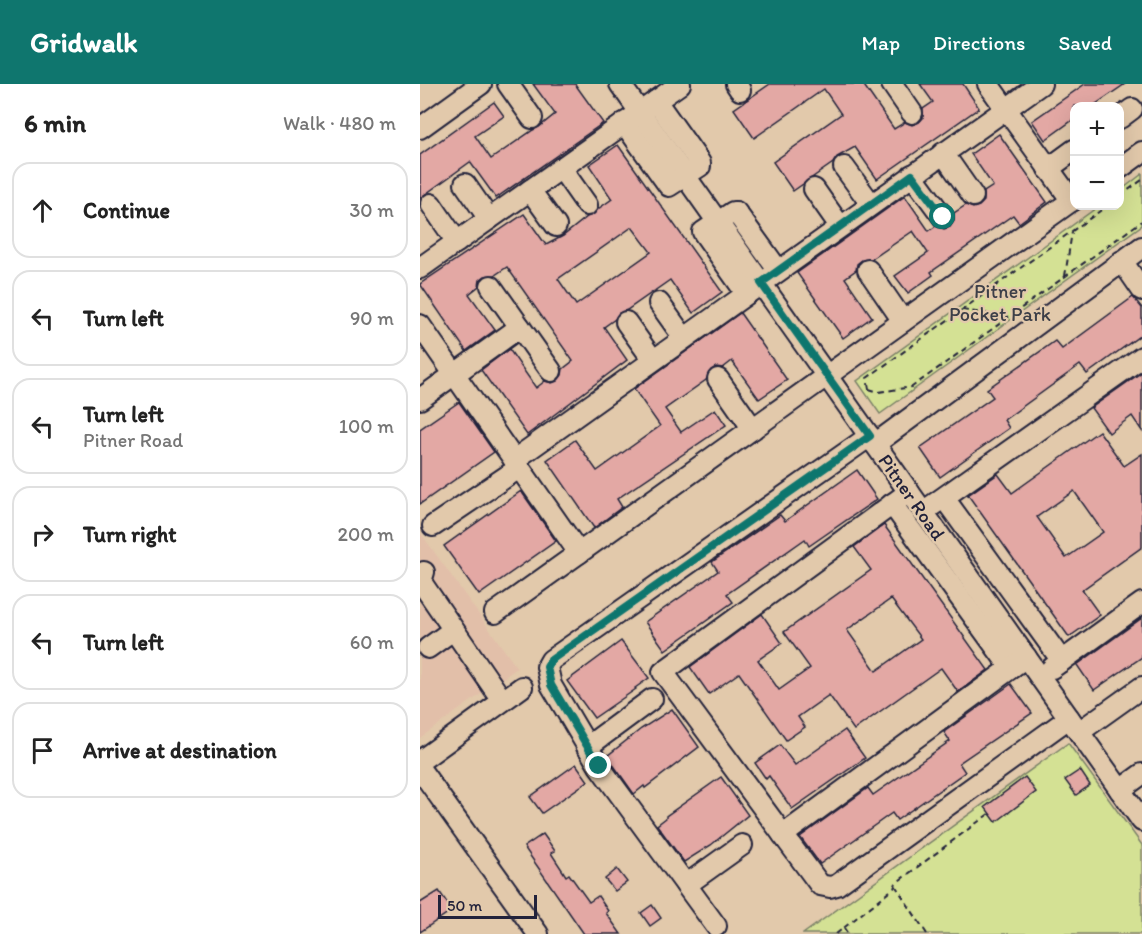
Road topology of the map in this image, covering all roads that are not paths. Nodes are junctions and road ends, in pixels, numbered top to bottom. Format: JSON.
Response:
{"nodes":[{"id":1,"x":482,"y":84,"type":"edge"},
{"id":2,"x":508,"y":84,"type":"edge"},
{"id":3,"x":620,"y":84,"type":"edge"},
{"id":4,"x":680,"y":84,"type":"edge"},
{"id":5,"x":892,"y":84,"type":"edge"},
{"id":6,"x":988,"y":84,"type":"edge"},
{"id":7,"x":1041,"y":84,"type":"edge"},
{"id":8,"x":1005,"y":108,"type":"junction"},
{"id":9,"x":640,"y":112,"type":"junction"},
{"id":10,"x":912,"y":113,"type":"dead end"},
{"id":11,"x":532,"y":118,"type":"dead end"},
{"id":12,"x":420,"y":128,"type":"edge"},
{"id":13,"x":1142,"y":152,"type":"edge"},
{"id":14,"x":943,"y":153,"type":"junction"},
{"id":15,"x":1070,"y":153,"type":"edge"},
{"id":16,"x":1124,"y":165,"type":"edge"},
{"id":17,"x":844,"y":167,"type":"dead end"},
{"id":18,"x":561,"y":168,"type":"junction"},
{"id":19,"x":1048,"y":169,"type":"junction"},
{"id":20,"x":912,"y":175,"type":"junction"},
{"id":21,"x":465,"y":184,"type":"dead end"},
{"id":22,"x":814,"y":189,"type":"dead end"},
{"id":23,"x":530,"y":190,"type":"junction"},
{"id":24,"x":973,"y":196,"type":"dead end"},
{"id":25,"x":1070,"y":196,"type":"edge"},
{"id":26,"x":1070,"y":202,"type":"edge"},
{"id":27,"x":430,"y":204,"type":"dead end"},
{"id":28,"x":871,"y":204,"type":"junction"},
{"id":29,"x":587,"y":205,"type":"dead end"},
{"id":30,"x":943,"y":217,"type":"dead end"},
{"id":31,"x":489,"y":219,"type":"junction"},
{"id":32,"x":718,"y":222,"type":"junction"},
{"id":33,"x":556,"y":226,"type":"dead end"},
{"id":34,"x":840,"y":226,"type":"junction"},
{"id":35,"x":758,"y":241,"type":"junction"},
{"id":36,"x":457,"y":242,"type":"junction"},
{"id":37,"x":1142,"y":247,"type":"edge"},
{"id":38,"x":732,"y":258,"type":"junction"},
{"id":39,"x":1122,"y":261,"type":"junction"},
{"id":40,"x":420,"y":268,"type":"edge"},
{"id":41,"x":778,"y":270,"type":"junction"},
{"id":42,"x":868,"y":270,"type":"dead end"},
{"id":43,"x":491,"y":286,"type":"dead end"},
{"id":44,"x":753,"y":288,"type":"junction"},
{"id":45,"x":1142,"y":290,"type":"edge"},
{"id":46,"x":659,"y":303,"type":"dead end"},
{"id":47,"x":903,"y":321,"type":"junction"},
{"id":48,"x":626,"y":322,"type":"dead end"},
{"id":49,"x":420,"y":325,"type":"edge"},
{"id":50,"x":520,"y":327,"type":"junction"},
{"id":51,"x":684,"y":338,"type":"junction"},
{"id":52,"x":1142,"y":357,"type":"edge"},
{"id":53,"x":653,"y":360,"type":"junction"},
{"id":54,"x":551,"y":371,"type":"dead end"},
{"id":55,"x":454,"y":374,"type":"junction"},
{"id":56,"x":827,"y":376,"type":"junction"},
{"id":57,"x":717,"y":379,"type":"dead end"},
{"id":58,"x":420,"y":399,"type":"edge"},
{"id":59,"x":753,"y":429,"type":"junction"},
{"id":60,"x":872,"y":440,"type":"junction"},
{"id":61,"x":516,"y":464,"type":"junction"},
{"id":62,"x":909,"y":492,"type":"junction"},
{"id":63,"x":944,"y":498,"type":"junction"},
{"id":64,"x":892,"y":504,"type":"junction"},
{"id":65,"x":964,"y":525,"type":"junction"},
{"id":66,"x":433,"y":526,"type":"dead end"},
{"id":67,"x":938,"y":533,"type":"junction"},
{"id":68,"x":918,"y":539,"type":"junction"},
{"id":69,"x":579,"y":553,"type":"junction"},
{"id":70,"x":987,"y":557,"type":"junction"},
{"id":71,"x":937,"y":566,"type":"junction"},
{"id":72,"x":424,"y":572,"type":"dead end"},
{"id":73,"x":966,"y":572,"type":"junction"},
{"id":74,"x":1018,"y":600,"type":"junction"},
{"id":75,"x":1142,"y":603,"type":"edge"},
{"id":76,"x":976,"y":604,"type":"junction"},
{"id":77,"x":495,"y":613,"type":"dead end"},
{"id":78,"x":997,"y":628,"type":"junction"},
{"id":79,"x":453,"y":630,"type":"junction"},
{"id":80,"x":1039,"y":630,"type":"junction"},
{"id":81,"x":428,"y":648,"type":"dead end"},
{"id":82,"x":1018,"y":657,"type":"junction"},
{"id":83,"x":1062,"y":661,"type":"junction"},
{"id":84,"x":1040,"y":677,"type":"junction"},
{"id":85,"x":522,"y":687,"type":"dead end"},
{"id":86,"x":1142,"y":687,"type":"edge"},
{"id":87,"x":652,"y":699,"type":"dead end"},
{"id":88,"x":502,"y":700,"type":"junction"},
{"id":89,"x":1074,"y":725,"type":"junction"},
{"id":90,"x":587,"y":747,"type":"junction"},
{"id":91,"x":420,"y":761,"type":"edge"},
{"id":92,"x":420,"y":769,"type":"edge"},
{"id":93,"x":1142,"y":774,"type":"edge"},
{"id":94,"x":1120,"y":790,"type":"junction"},
{"id":95,"x":1142,"y":821,"type":"edge"},
{"id":96,"x":783,"y":835,"type":"junction"},
{"id":97,"x":742,"y":845,"type":"dead end"},
{"id":98,"x":687,"y":885,"type":"junction"},
{"id":99,"x":716,"y":926,"type":"dead end"},
{"id":100,"x":538,"y":934,"type":"edge"}],
"edges":[{"from":1,"to":12,"type":"street"},
{"from":2,"to":11,"type":"street"},
{"from":3,"to":9,"type":"street","name":"Pitner Road"},
{"from":4,"to":9,"type":"street"},
{"from":5,"to":10,"type":"street"},
{"from":6,"to":8,"type":"street"},
{"from":7,"to":8,"type":"street"},
{"from":8,"to":14,"type":"street"},
{"from":8,"to":19,"type":"street"},
{"from":9,"to":18,"type":"street"},
{"from":9,"to":32,"type":"street","name":"Pitner Road"},
{"from":13,"to":16,"type":"street"},
{"from":14,"to":20,"type":"street"},
{"from":14,"to":24,"type":"street"},
{"from":15,"to":19,"type":"street"},
{"from":17,"to":28,"type":"street"},
{"from":18,"to":23,"type":"street"},
{"from":18,"to":29,"type":"street"},
{"from":19,"to":25,"type":"street"},
{"from":20,"to":28,"type":"street"},
{"from":20,"to":30,"type":"street"},
{"from":21,"to":31,"type":"street"},
{"from":22,"to":34,"type":"street"},
{"from":23,"to":31,"type":"street"},
{"from":23,"to":33,"type":"street"},
{"from":26,"to":47,"type":"street"},
{"from":27,"to":36,"type":"street"},
{"from":28,"to":34,"type":"street"},
{"from":31,"to":36,"type":"street"},
{"from":32,"to":35,"type":"street"},
{"from":32,"to":38,"type":"street","name":"Pitner Road"},
{"from":34,"to":41,"type":"street"},
{"from":35,"to":38,"type":"street"},
{"from":35,"to":41,"type":"street"},
{"from":36,"to":40,"type":"street"},
{"from":37,"to":39,"type":"street"},
{"from":38,"to":44,"type":"street","name":"Pitner Road"},
{"from":39,"to":45,"type":"street"},
{"from":39,"to":60,"type":"street"},
{"from":41,"to":44,"type":"street"},
{"from":42,"to":47,"type":"street"},
{"from":43,"to":50,"type":"street"},
{"from":44,"to":51,"type":"street"},
{"from":44,"to":56,"type":"street","name":"Pitner Road"},
{"from":46,"to":51,"type":"street"},
{"from":47,"to":56,"type":"street"},
{"from":48,"to":53,"type":"street"},
{"from":49,"to":55,"type":"street"},
{"from":50,"to":54,"type":"street"},
{"from":50,"to":55,"type":"street"},
{"from":51,"to":53,"type":"street"},
{"from":52,"to":63,"type":"street"},
{"from":53,"to":61,"type":"street"},
{"from":55,"to":58,"type":"street"},
{"from":55,"to":61,"type":"street"},
{"from":56,"to":59,"type":"street"},
{"from":56,"to":60,"type":"street","name":"Pitner Road"},
{"from":57,"to":59,"type":"street"},
{"from":59,"to":69,"type":"street"},
{"from":60,"to":62,"type":"street","name":"Pitner Road"},
{"from":60,"to":90,"type":"street"},
{"from":61,"to":66,"type":"street"},
{"from":61,"to":69,"type":"street"},
{"from":62,"to":64,"type":"street"},
{"from":62,"to":67,"type":"street","name":"Pitner Road"},
{"from":63,"to":65,"type":"street"},
{"from":63,"to":67,"type":"street"},
{"from":64,"to":68,"type":"street"},
{"from":64,"to":96,"type":"street"},
{"from":65,"to":67,"type":"street"},
{"from":65,"to":70,"type":"street"},
{"from":67,"to":68,"type":"street"},
{"from":67,"to":71,"type":"street"},
{"from":67,"to":73,"type":"street","name":"Pitner Road"},
{"from":68,"to":71,"type":"street"},
{"from":69,"to":77,"type":"street"},
{"from":70,"to":73,"type":"street"},
{"from":70,"to":74,"type":"street"},
{"from":71,"to":76,"type":"street"},
{"from":72,"to":79,"type":"street"},
{"from":73,"to":76,"type":"street","name":"Pitner Road"},
{"from":74,"to":78,"type":"street"},
{"from":74,"to":80,"type":"street"},
{"from":75,"to":83,"type":"street"},
{"from":76,"to":78,"type":"street","name":"Pitner Road"},
{"from":78,"to":82,"type":"street","name":"Pitner Road"},
{"from":79,"to":81,"type":"street"},
{"from":79,"to":88,"type":"street"},
{"from":80,"to":82,"type":"street"},
{"from":80,"to":83,"type":"street"},
{"from":82,"to":84,"type":"street","name":"Pitner Road"},
{"from":82,"to":96,"type":"street"},
{"from":83,"to":84,"type":"street"},
{"from":84,"to":89,"type":"street","name":"Pitner Road"},
{"from":85,"to":88,"type":"street"},
{"from":86,"to":89,"type":"street"},
{"from":87,"to":90,"type":"street"},
{"from":88,"to":91,"type":"street"},
{"from":89,"to":94,"type":"street","name":"Pitner Road"},
{"from":89,"to":96,"type":"street"},
{"from":90,"to":98,"type":"street"},
{"from":92,"to":100,"type":"street"},
{"from":93,"to":94,"type":"street"},
{"from":94,"to":95,"type":"street","name":"Pitner Road"},
{"from":97,"to":98,"type":"street"},
{"from":98,"to":99,"type":"street"}]}
